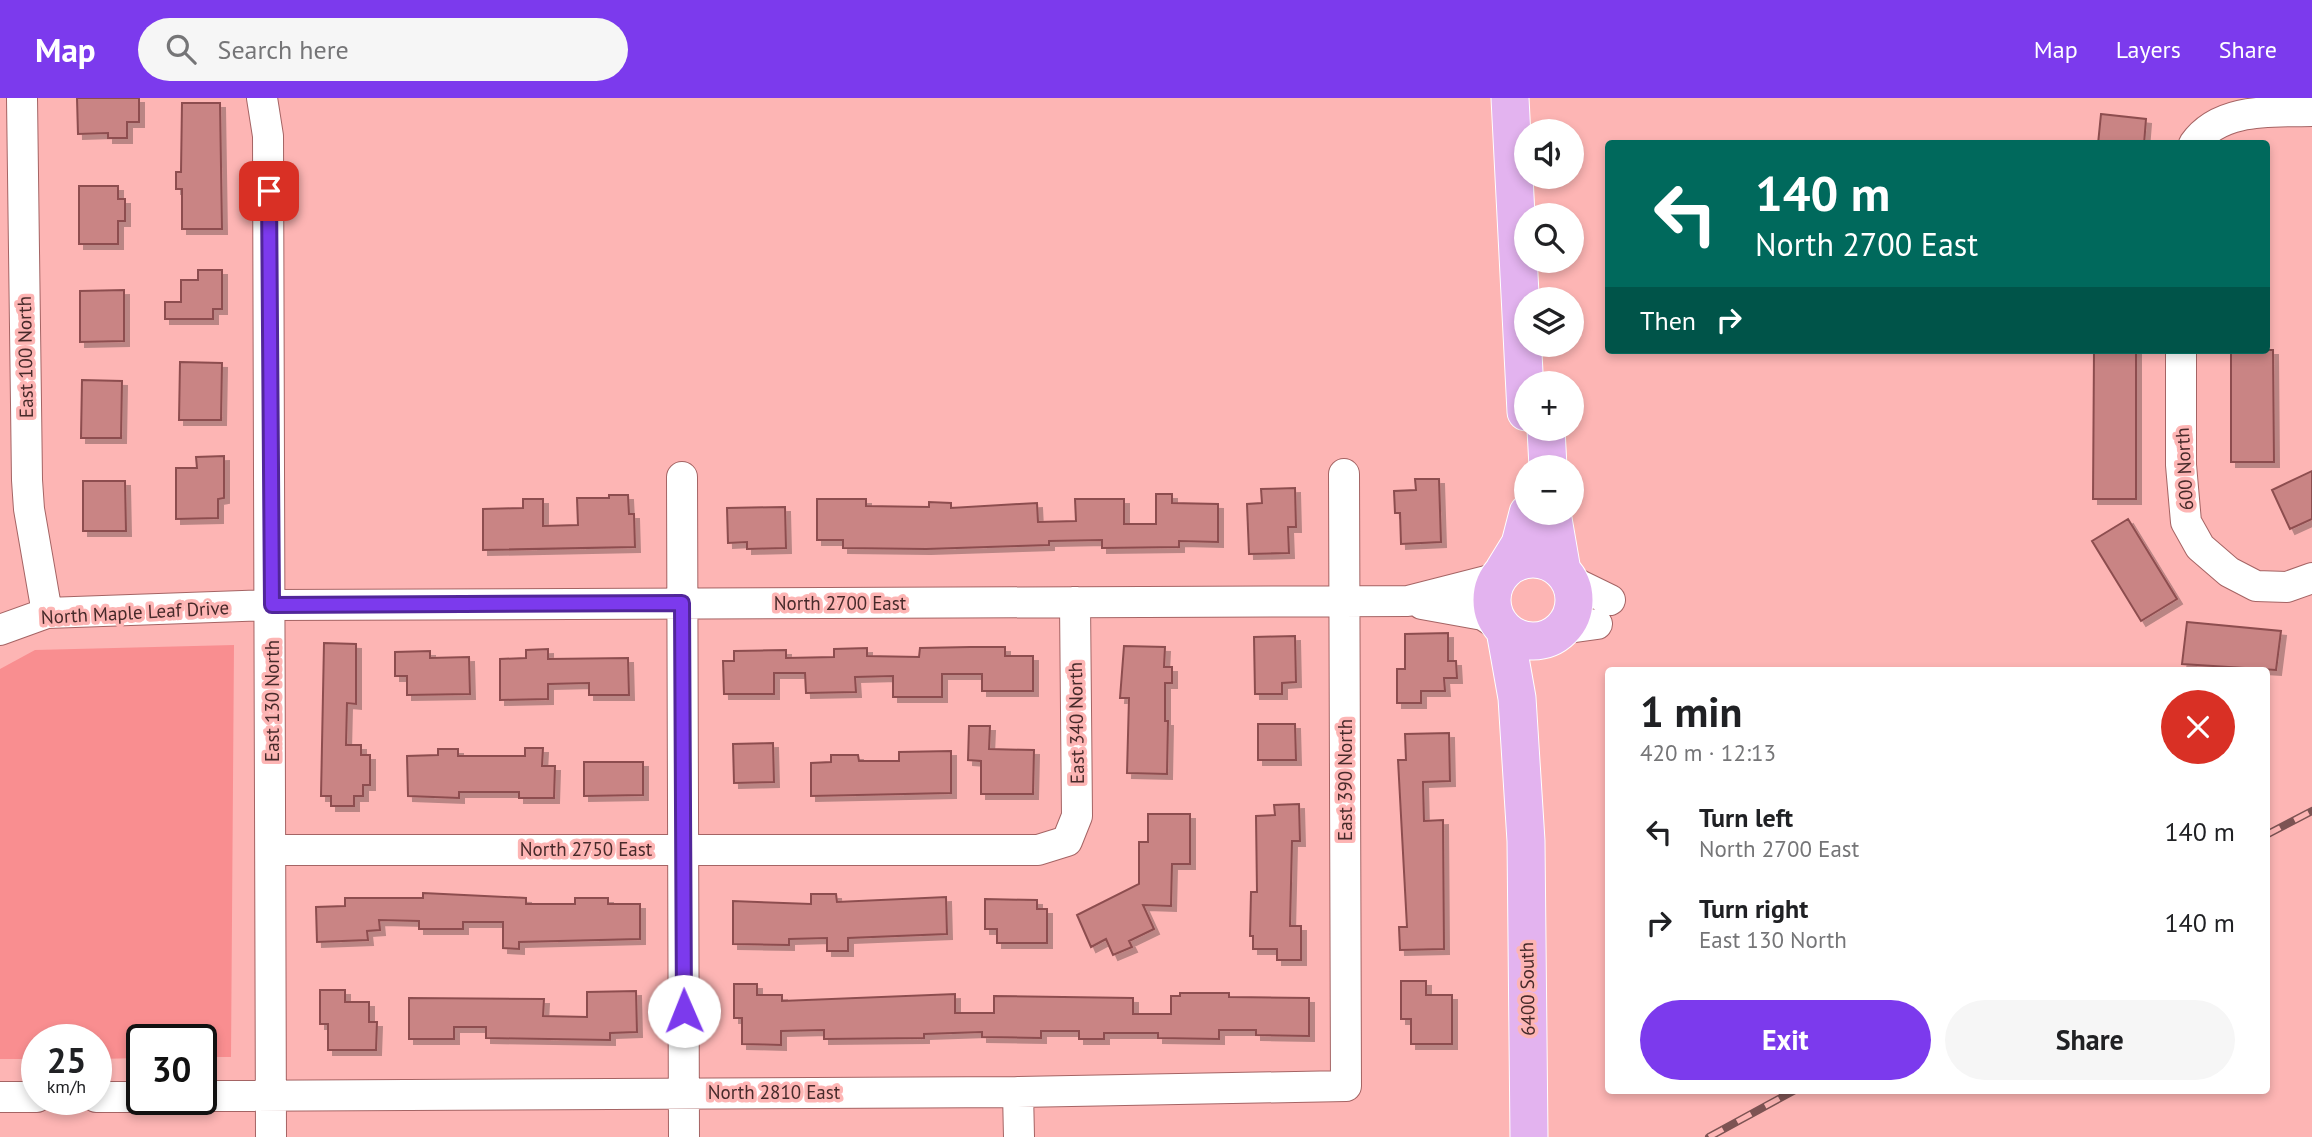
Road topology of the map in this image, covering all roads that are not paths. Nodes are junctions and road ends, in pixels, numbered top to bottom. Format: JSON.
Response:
{"nodes":[{"id":1,"x":22,"y":98,"type":"edge"},
{"id":2,"x":262,"y":98,"type":"edge"},
{"id":3,"x":1510,"y":98,"type":"edge"},
{"id":4,"x":1528,"y":98,"type":"edge"},
{"id":5,"x":2312,"y":111,"type":"edge"},
{"id":6,"x":1529,"y":119,"type":"edge"},
{"id":7,"x":2197,"y":140,"type":"edge"},
{"id":8,"x":2181,"y":354,"type":"edge"},
{"id":9,"x":1524,"y":371,"type":"edge"},
{"id":10,"x":1344,"y":474,"type":"dead end"},
{"id":11,"x":682,"y":477,"type":"dead end"},
{"id":12,"x":1525,"y":525,"type":"edge"},
{"id":13,"x":1554,"y":525,"type":"edge"},
{"id":14,"x":1501,"y":574,"type":"junction"},
{"id":15,"x":1565,"y":576,"type":"junction"},
{"id":16,"x":2312,"y":578,"type":"edge"},
{"id":17,"x":1408,"y":601,"type":"junction"},
{"id":18,"x":1075,"y":602,"type":"junction"},
{"id":19,"x":1345,"y":602,"type":"junction"},
{"id":20,"x":682,"y":603,"type":"junction"},
{"id":21,"x":272,"y":605,"type":"junction"},
{"id":22,"x":47,"y":613,"type":"junction"},
{"id":23,"x":1504,"y":629,"type":"junction"},
{"id":24,"x":0,"y":630,"type":"edge"},
{"id":25,"x":1557,"y":632,"type":"junction"},
{"id":26,"x":1067,"y":841,"type":"joint"},
{"id":27,"x":1526,"y":841,"type":"junction"},
{"id":28,"x":682,"y":848,"type":"junction"},
{"id":29,"x":272,"y":850,"type":"junction"},
{"id":30,"x":1346,"y":1086,"type":"joint"},
{"id":31,"x":1018,"y":1091,"type":"junction"},
{"id":32,"x":685,"y":1092,"type":"junction"},
{"id":33,"x":217,"y":1096,"type":"edge"},
{"id":34,"x":271,"y":1096,"type":"junction"},
{"id":35,"x":0,"y":1097,"type":"edge"},
{"id":36,"x":21,"y":1097,"type":"edge"},
{"id":37,"x":271,"y":1137,"type":"edge"},
{"id":38,"x":684,"y":1137,"type":"edge"},
{"id":39,"x":1019,"y":1137,"type":"edge"},
{"id":40,"x":1529,"y":1137,"type":"edge"}],
"edges":[{"from":1,"to":22,"type":"street","name":"East 100 North"},
{"from":2,"to":21,"type":"street","name":"East 130 North"},
{"from":3,"to":9,"type":"main road"},
{"from":4,"to":6,"type":"main road"},
{"from":5,"to":7,"type":"street"},
{"from":8,"to":16,"type":"street","name":"600 North"},
{"from":10,"to":19,"type":"street","name":"East 390 North"},
{"from":11,"to":20,"type":"street"},
{"from":12,"to":14,"type":"main road"},
{"from":13,"to":15,"type":"main road"},
{"from":14,"to":15,"type":"main road"},
{"from":14,"to":17,"type":"street","name":"North 2700 East"},
{"from":14,"to":23,"type":"main road"},
{"from":15,"to":25,"type":"main road"},
{"from":15,"to":25,"type":"street"},
{"from":17,"to":19,"type":"street","name":"North 2700 East"},
{"from":17,"to":23,"type":"street","name":"North 2700 East"},
{"from":18,"to":19,"type":"street","name":"North 2700 East"},
{"from":18,"to":20,"type":"street","name":"North 2700 East"},
{"from":18,"to":26,"type":"street","name":"East 340 North"},
{"from":19,"to":30,"type":"street","name":"East 390 North"},
{"from":20,"to":21,"type":"street","name":"North 2700 East"},
{"from":20,"to":28,"type":"street"},
{"from":21,"to":22,"type":"street","name":"North Maple Leaf Drive"},
{"from":21,"to":29,"type":"street","name":"East 130 North"},
{"from":22,"to":24,"type":"street","name":"North Maple Leaf Drive"},
{"from":23,"to":25,"type":"main road"},
{"from":23,"to":27,"type":"main road","name":"6400 South"},
{"from":25,"to":27,"type":"main road","name":"6400 South"},
{"from":26,"to":28,"type":"street","name":"North 2750 East"},
{"from":27,"to":40,"type":"main road","name":"6400 South"},
{"from":28,"to":29,"type":"street","name":"North 2750 East"},
{"from":28,"to":32,"type":"street"},
{"from":29,"to":34,"type":"street","name":"East 130 North"},
{"from":30,"to":31,"type":"street","name":"North 2810 East"},
{"from":31,"to":32,"type":"street","name":"North 2810 East"},
{"from":31,"to":39,"type":"street"},
{"from":32,"to":34,"type":"street","name":"North 2810 East"},
{"from":32,"to":38,"type":"street"},
{"from":33,"to":34,"type":"street","name":"North 2810 East"},
{"from":34,"to":37,"type":"street","name":"East 130 North"},
{"from":35,"to":36,"type":"street"}]}
